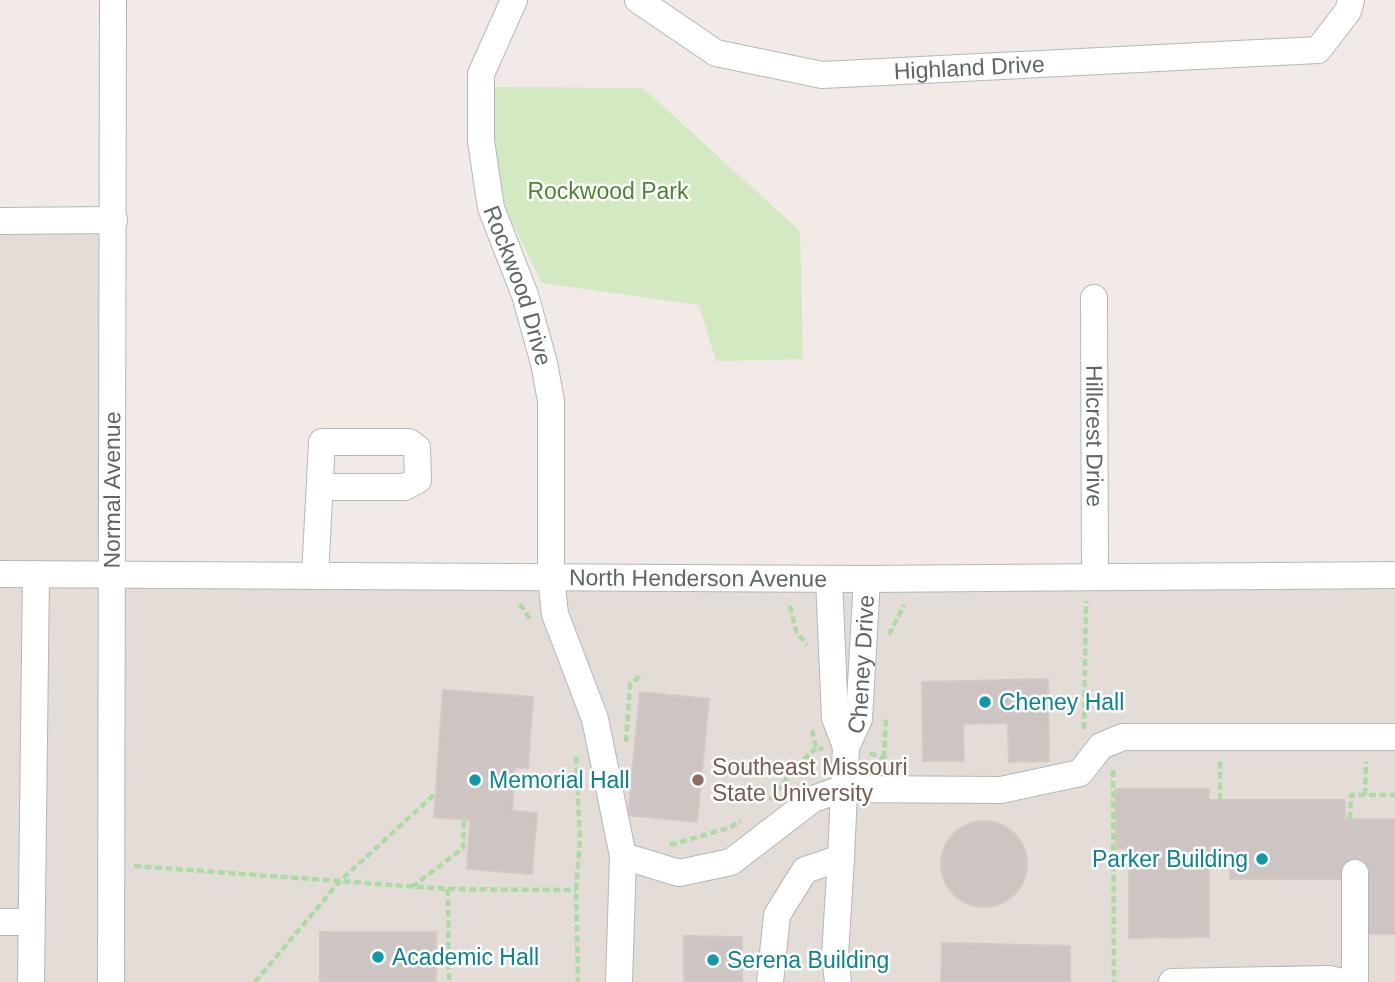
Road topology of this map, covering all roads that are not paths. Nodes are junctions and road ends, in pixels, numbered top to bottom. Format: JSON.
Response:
{"nodes":[{"id":1,"x":113,"y":0,"type":"edge"},
{"id":2,"x":514,"y":0,"type":"edge"},
{"id":3,"x":638,"y":0,"type":"edge"},
{"id":4,"x":1351,"y":0,"type":"edge"},
{"id":5,"x":114,"y":220,"type":"junction"},
{"id":6,"x":0,"y":221,"type":"edge"},
{"id":7,"x":1094,"y":298,"type":"dead end"},
{"id":8,"x":320,"y":488,"type":"dead end"},
{"id":9,"x":0,"y":574,"type":"edge"},
{"id":10,"x":36,"y":574,"type":"junction"},
{"id":11,"x":112,"y":575,"type":"junction"},
{"id":12,"x":1095,"y":575,"type":"junction"},
{"id":13,"x":1395,"y":575,"type":"edge"},
{"id":14,"x":315,"y":576,"type":"junction"},
{"id":15,"x":551,"y":577,"type":"junction"},
{"id":16,"x":829,"y":579,"type":"junction"},
{"id":17,"x":867,"y":579,"type":"junction"},
{"id":18,"x":1395,"y":737,"type":"edge"},
{"id":19,"x":846,"y":749,"type":"junction"},
{"id":20,"x":842,"y":789,"type":"junction"},
{"id":21,"x":623,"y":856,"type":"junction"},
{"id":22,"x":841,"y":858,"type":"junction"},
{"id":23,"x":1355,"y":873,"type":"dead end"},
{"id":24,"x":0,"y":922,"type":"edge"},
{"id":25,"x":30,"y":922,"type":"junction"},
{"id":26,"x":31,"y":982,"type":"edge"},
{"id":27,"x":111,"y":982,"type":"edge"},
{"id":28,"x":619,"y":982,"type":"edge"},
{"id":29,"x":770,"y":982,"type":"edge"},
{"id":30,"x":838,"y":982,"type":"edge"},
{"id":31,"x":1171,"y":982,"type":"edge"},
{"id":32,"x":1343,"y":982,"type":"edge"},
{"id":33,"x":1355,"y":982,"type":"edge"}],
"edges":[{"from":1,"to":5,"type":"street","name":"Normal Avenue"},
{"from":2,"to":15,"type":"street","name":"Rockwood Drive"},
{"from":3,"to":4,"type":"street","name":"Highland Drive"},
{"from":5,"to":6,"type":"street"},
{"from":5,"to":11,"type":"street","name":"Normal Avenue"},
{"from":7,"to":12,"type":"street","name":"Hillcrest Drive"},
{"from":8,"to":14,"type":"street"},
{"from":9,"to":10,"type":"street","name":"North Henderson Avenue"},
{"from":10,"to":11,"type":"street","name":"North Henderson Avenue"},
{"from":10,"to":25,"type":"street"},
{"from":11,"to":14,"type":"street","name":"North Henderson Avenue"},
{"from":11,"to":27,"type":"street","name":"Normal Avenue"},
{"from":12,"to":13,"type":"street","name":"North Henderson Avenue"},
{"from":12,"to":17,"type":"street","name":"North Henderson Avenue"},
{"from":14,"to":15,"type":"street","name":"North Henderson Avenue"},
{"from":15,"to":16,"type":"street","name":"North Henderson Avenue"},
{"from":15,"to":21,"type":"street","name":"Rockwood Drive"},
{"from":16,"to":17,"type":"street","name":"North Henderson Avenue"},
{"from":16,"to":19,"type":"street","name":"Cheney Drive"},
{"from":17,"to":19,"type":"street","name":"Cheney Drive"},
{"from":18,"to":20,"type":"street"},
{"from":19,"to":20,"type":"street","name":"Cheney Drive"},
{"from":20,"to":21,"type":"street"},
{"from":20,"to":22,"type":"street","name":"Cheney Drive"},
{"from":21,"to":28,"type":"street","name":"Rockwood Drive"},
{"from":22,"to":29,"type":"street"},
{"from":22,"to":30,"type":"street","name":"Cheney Drive"},
{"from":23,"to":33,"type":"street"},
{"from":24,"to":25,"type":"street"},
{"from":25,"to":26,"type":"street"},
{"from":31,"to":32,"type":"street"}]}
